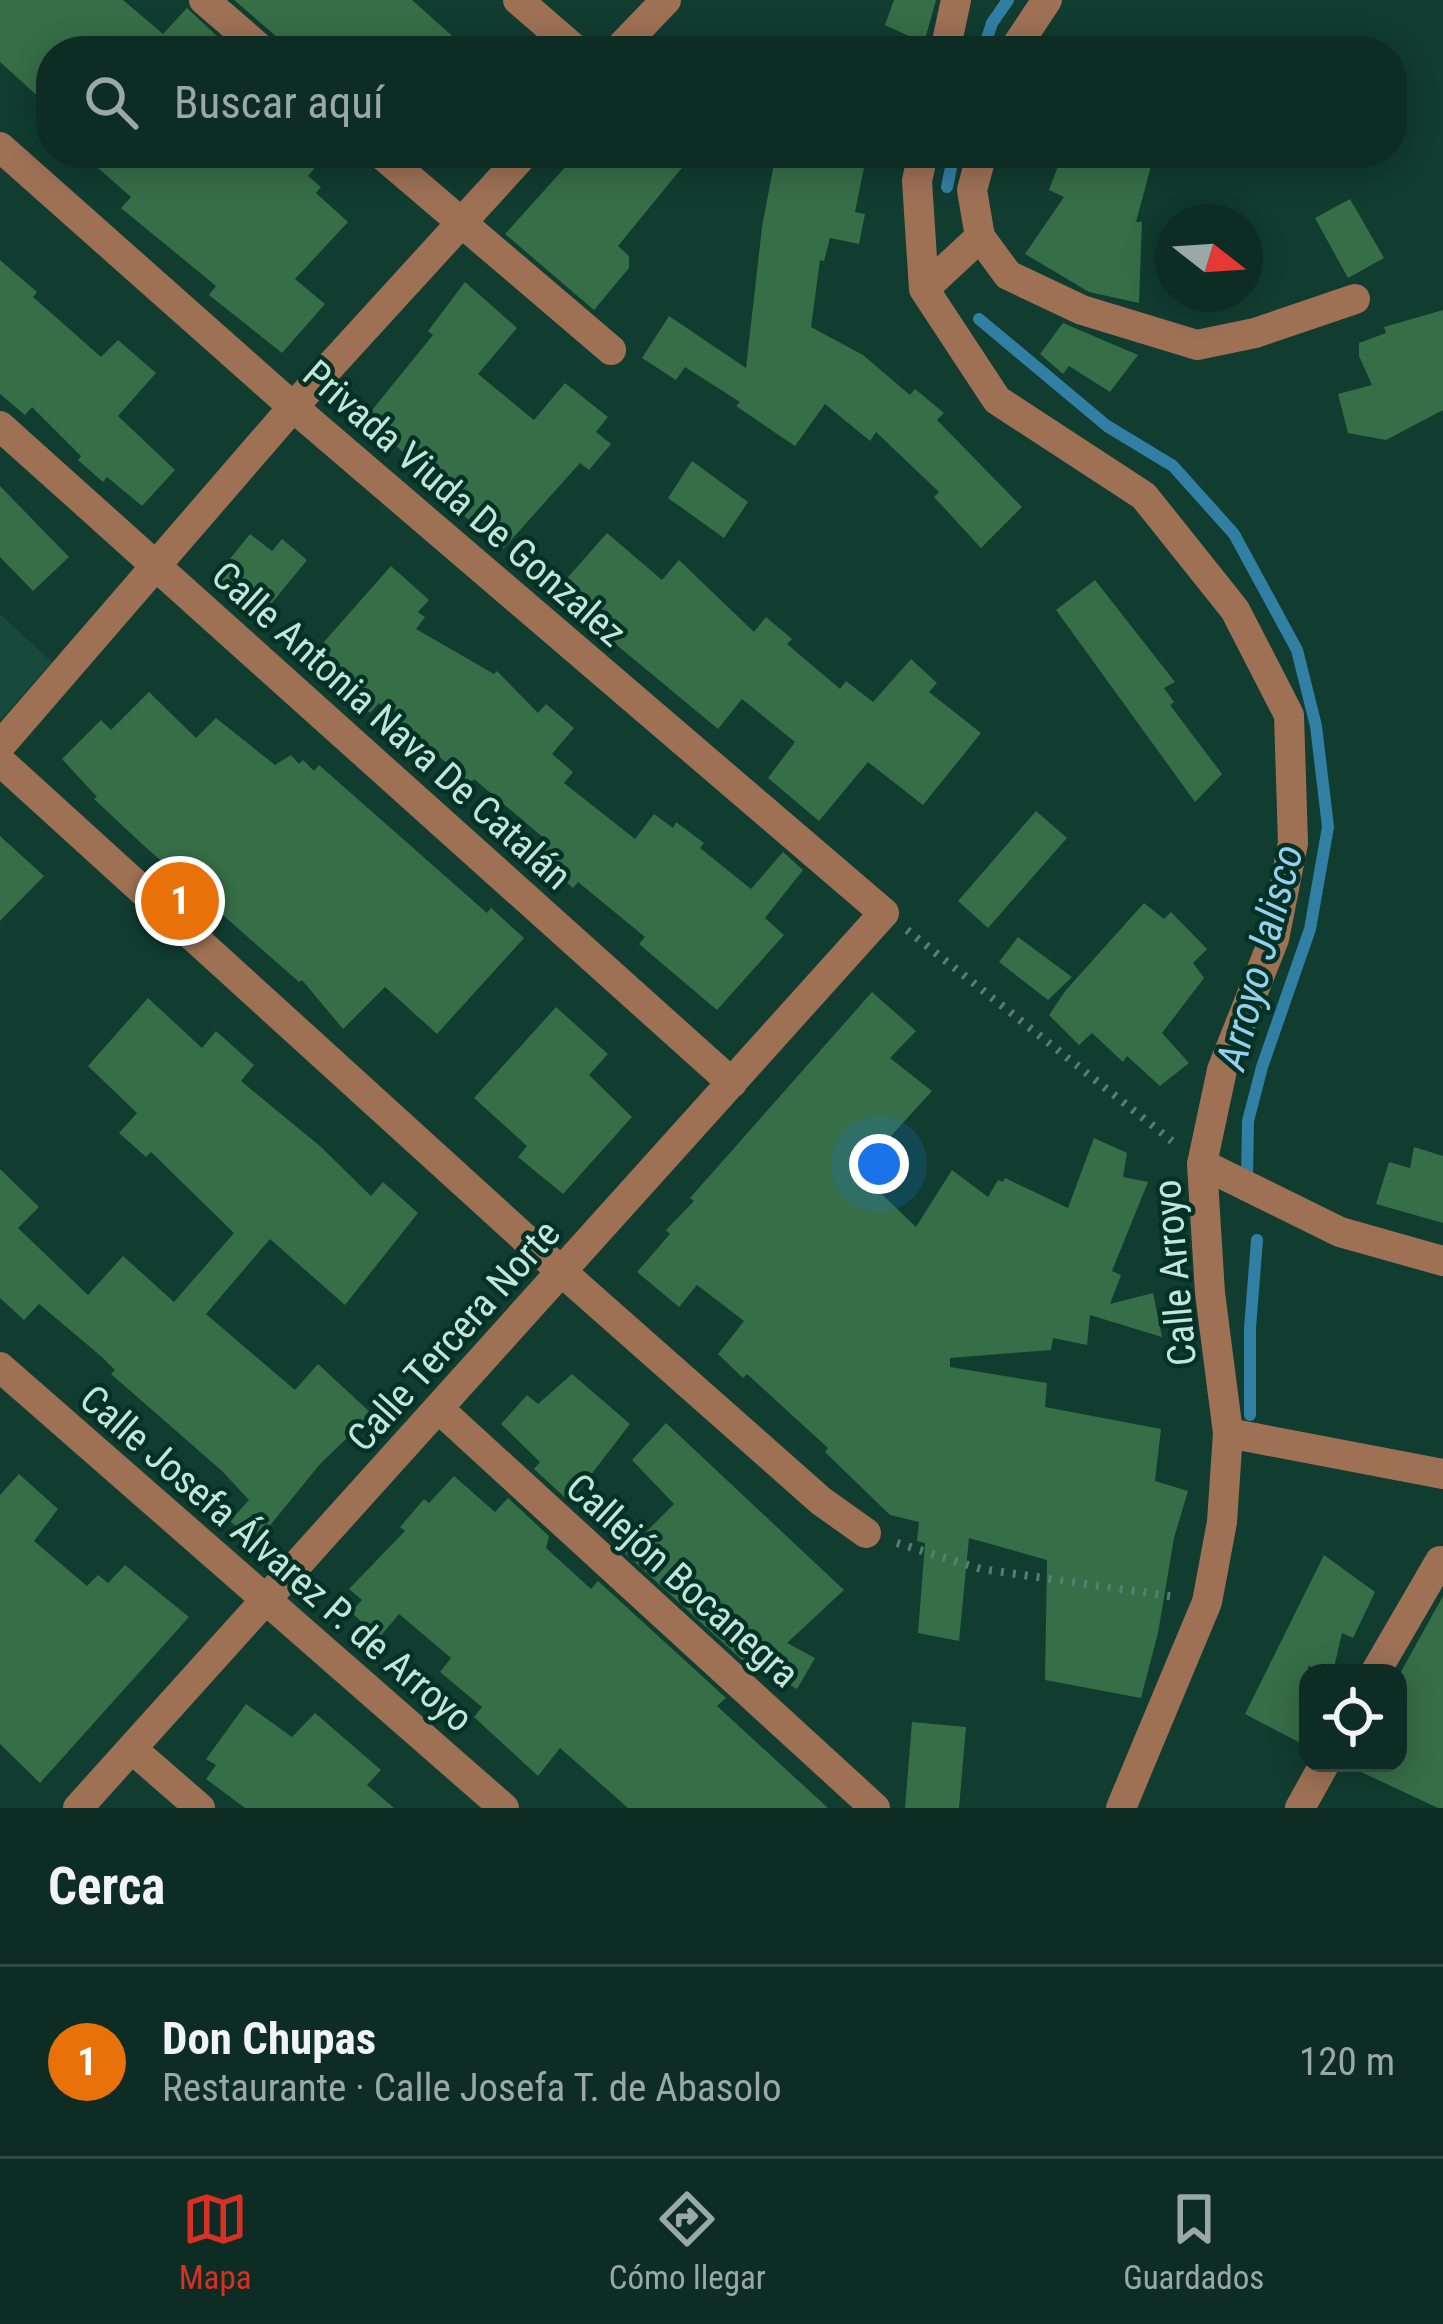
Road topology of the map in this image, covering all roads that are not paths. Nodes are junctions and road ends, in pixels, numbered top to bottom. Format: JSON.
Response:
{"nodes":[{"id":1,"x":204,"y":0,"type":"edge"},
{"id":2,"x":518,"y":0,"type":"edge"},
{"id":3,"x":666,"y":0,"type":"edge"},
{"id":4,"x":956,"y":0,"type":"edge"},
{"id":5,"x":1047,"y":0,"type":"edge"},
{"id":6,"x":246,"y":36,"type":"edge"},
{"id":7,"x":560,"y":36,"type":"edge"},
{"id":8,"x":631,"y":36,"type":"edge"},
{"id":9,"x":948,"y":36,"type":"edge"},
{"id":10,"x":1023,"y":36,"type":"edge"},
{"id":11,"x":0,"y":147,"type":"edge"},
{"id":12,"x":397,"y":168,"type":"edge"},
{"id":13,"x":512,"y":168,"type":"edge"},
{"id":14,"x":919,"y":168,"type":"edge"},
{"id":15,"x":978,"y":168,"type":"edge"},
{"id":16,"x":462,"y":225,"type":"junction"},
{"id":17,"x":980,"y":237,"type":"junction"},
{"id":18,"x":924,"y":289,"type":"junction"},
{"id":19,"x":1355,"y":299,"type":"dead end"},
{"id":20,"x":611,"y":350,"type":"dead end"},
{"id":21,"x":293,"y":407,"type":"junction"},
{"id":22,"x":0,"y":426,"type":"edge"},
{"id":23,"x":156,"y":565,"type":"junction"},
{"id":24,"x":0,"y":746,"type":"edge"},
{"id":25,"x":0,"y":760,"type":"edge"},
{"id":26,"x":884,"y":913,"type":"joint"},
{"id":27,"x":732,"y":1083,"type":"junction"},
{"id":28,"x":1202,"y":1164,"type":"junction"},
{"id":29,"x":1443,"y":1261,"type":"edge"},
{"id":30,"x":562,"y":1271,"type":"junction"},
{"id":31,"x":0,"y":1367,"type":"edge"},
{"id":32,"x":439,"y":1409,"type":"junction"},
{"id":33,"x":1228,"y":1433,"type":"junction"},
{"id":34,"x":1443,"y":1474,"type":"edge"},
{"id":35,"x":866,"y":1534,"type":"road end"},
{"id":36,"x":1440,"y":1561,"type":"dead end"},
{"id":37,"x":1418,"y":1595,"type":"junction"},
{"id":38,"x":266,"y":1600,"type":"junction"},
{"id":39,"x":1443,"y":1614,"type":"edge"},
{"id":40,"x":1380,"y":1664,"type":"edge"},
{"id":41,"x":132,"y":1749,"type":"junction"},
{"id":42,"x":1320,"y":1772,"type":"edge"},
{"id":43,"x":78,"y":1808,"type":"edge"},
{"id":44,"x":200,"y":1808,"type":"edge"},
{"id":45,"x":504,"y":1808,"type":"edge"},
{"id":46,"x":875,"y":1808,"type":"edge"},
{"id":47,"x":1121,"y":1808,"type":"edge"},
{"id":48,"x":1300,"y":1808,"type":"edge"}],
"edges":[{"from":1,"to":6,"type":"street"},
{"from":2,"to":7,"type":"street"},
{"from":3,"to":8,"type":"street"},
{"from":4,"to":9,"type":"street"},
{"from":5,"to":10,"type":"street"},
{"from":11,"to":21,"type":"street","name":"Privada Viuda De Gonzalez"},
{"from":12,"to":16,"type":"street"},
{"from":13,"to":16,"type":"street"},
{"from":14,"to":18,"type":"street","name":"Calle Arroyo"},
{"from":15,"to":17,"type":"street"},
{"from":16,"to":20,"type":"street"},
{"from":16,"to":21,"type":"street"},
{"from":17,"to":18,"type":"street"},
{"from":17,"to":19,"type":"street"},
{"from":18,"to":28,"type":"street","name":"Calle Arroyo"},
{"from":21,"to":23,"type":"street"},
{"from":21,"to":26,"type":"street","name":"Privada Viuda De Gonzalez"},
{"from":22,"to":23,"type":"street","name":"Calle Antonia Nava De Catalán"},
{"from":23,"to":24,"type":"street"},
{"from":23,"to":27,"type":"street","name":"Calle Antonia Nava De Catalán"},
{"from":25,"to":30,"type":"street"},
{"from":26,"to":27,"type":"street","name":"Calle Tercera Norte"},
{"from":27,"to":30,"type":"street","name":"Calle Tercera Norte"},
{"from":28,"to":29,"type":"street"},
{"from":28,"to":33,"type":"street","name":"Calle Arroyo"},
{"from":30,"to":32,"type":"street","name":"Calle Tercera Norte"},
{"from":30,"to":35,"type":"street"},
{"from":31,"to":38,"type":"street","name":"Calle Josefa Álvarez P. de Arroyo"},
{"from":32,"to":38,"type":"street","name":"Calle Tercera Norte"},
{"from":32,"to":46,"type":"street","name":"Callejón Bocanegra"},
{"from":33,"to":34,"type":"street"},
{"from":33,"to":47,"type":"street","name":"Calle Arroyo"},
{"from":36,"to":37,"type":"street"},
{"from":37,"to":39,"type":"street"},
{"from":37,"to":40,"type":"street"},
{"from":38,"to":41,"type":"street","name":"Calle Tercera Norte"},
{"from":38,"to":45,"type":"street","name":"Calle Josefa Álvarez P. de Arroyo"},
{"from":41,"to":43,"type":"street","name":"Calle Tercera Norte"},
{"from":41,"to":44,"type":"street"},
{"from":42,"to":48,"type":"street"}]}
